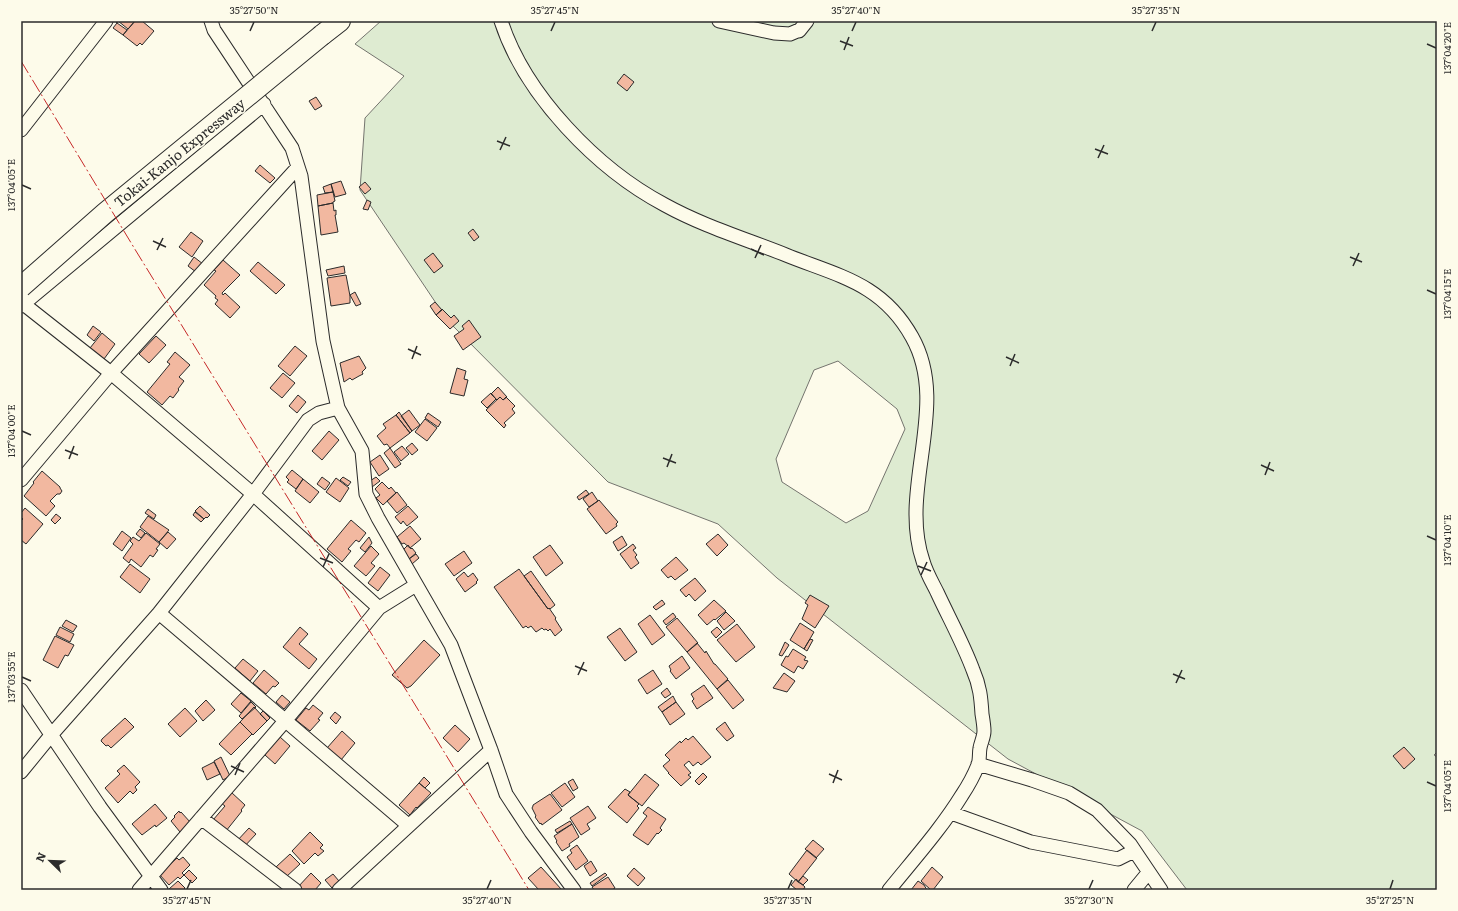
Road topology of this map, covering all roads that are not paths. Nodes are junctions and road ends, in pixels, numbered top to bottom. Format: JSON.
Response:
{"nodes":[{"id":1,"x":106,"y":21,"type":"edge"},
{"id":2,"x":211,"y":21,"type":"edge"},
{"id":3,"x":340,"y":21,"type":"edge"},
{"id":4,"x":502,"y":21,"type":"edge"},
{"id":5,"x":719,"y":21,"type":"edge"},
{"id":6,"x":806,"y":21,"type":"edge"},
{"id":7,"x":264,"y":104,"type":"junction"},
{"id":8,"x":21,"y":130,"type":"edge"},
{"id":9,"x":298,"y":167,"type":"junction"},
{"id":10,"x":22,"y":300,"type":"edge"},
{"id":11,"x":111,"y":373,"type":"junction"},
{"id":12,"x":338,"y":408,"type":"junction"},
{"id":13,"x":21,"y":480,"type":"edge"},
{"id":14,"x":253,"y":494,"type":"junction"},
{"id":15,"x":416,"y":585,"type":"junction"},
{"id":16,"x":379,"y":608,"type":"junction"},
{"id":17,"x":159,"y":613,"type":"junction"},
{"id":18,"x":21,"y":690,"type":"edge"},
{"id":19,"x":285,"y":721,"type":"junction"},
{"id":20,"x":52,"y":734,"type":"junction"},
{"id":21,"x":491,"y":750,"type":"junction"},
{"id":22,"x":978,"y":764,"type":"junction"},
{"id":23,"x":21,"y":772,"type":"edge"},
{"id":24,"x":951,"y":813,"type":"junction"},
{"id":25,"x":201,"y":818,"type":"junction"},
{"id":26,"x":408,"y":825,"type":"junction"},
{"id":27,"x":1134,"y":851,"type":"junction"},
{"id":28,"x":1148,"y":873,"type":"junction"},
{"id":29,"x":150,"y":876,"type":"junction"},
{"id":30,"x":139,"y":890,"type":"edge"},
{"id":31,"x":161,"y":890,"type":"edge"},
{"id":32,"x":295,"y":890,"type":"edge"},
{"id":33,"x":339,"y":890,"type":"edge"},
{"id":34,"x":574,"y":890,"type":"edge"},
{"id":35,"x":889,"y":890,"type":"edge"},
{"id":36,"x":1134,"y":890,"type":"edge"},
{"id":37,"x":1161,"y":890,"type":"edge"}],
"edges":[{"from":1,"to":8,"type":"street"},
{"from":2,"to":7,"type":"street"},
{"from":3,"to":10,"type":"highway","name":"Tokai-Kanjo Expressway","bridge":true},
{"from":4,"to":22,"type":"street"},
{"from":5,"to":6,"type":"street"},
{"from":7,"to":9,"type":"street"},
{"from":7,"to":10,"type":"street"},
{"from":9,"to":11,"type":"street"},
{"from":9,"to":12,"type":"street"},
{"from":10,"to":11,"type":"street"},
{"from":11,"to":13,"type":"street"},
{"from":11,"to":14,"type":"street"},
{"from":12,"to":14,"type":"street"},
{"from":12,"to":15,"type":"street"},
{"from":14,"to":16,"type":"street"},
{"from":14,"to":17,"type":"street"},
{"from":15,"to":16,"type":"street"},
{"from":15,"to":21,"type":"street"},
{"from":16,"to":19,"type":"street"},
{"from":17,"to":19,"type":"street"},
{"from":17,"to":20,"type":"street"},
{"from":18,"to":20,"type":"street"},
{"from":19,"to":25,"type":"street"},
{"from":19,"to":26,"type":"street"},
{"from":20,"to":23,"type":"street"},
{"from":20,"to":29,"type":"street"},
{"from":21,"to":26,"type":"street"},
{"from":21,"to":34,"type":"street"},
{"from":22,"to":24,"type":"street"},
{"from":22,"to":27,"type":"street"},
{"from":24,"to":27,"type":"street"},
{"from":24,"to":35,"type":"street"},
{"from":25,"to":29,"type":"street"},
{"from":25,"to":32,"type":"street"},
{"from":26,"to":33,"type":"street"},
{"from":27,"to":28,"type":"street"},
{"from":28,"to":36,"type":"street"},
{"from":28,"to":37,"type":"street"},
{"from":29,"to":30,"type":"street"},
{"from":29,"to":31,"type":"street"}]}
